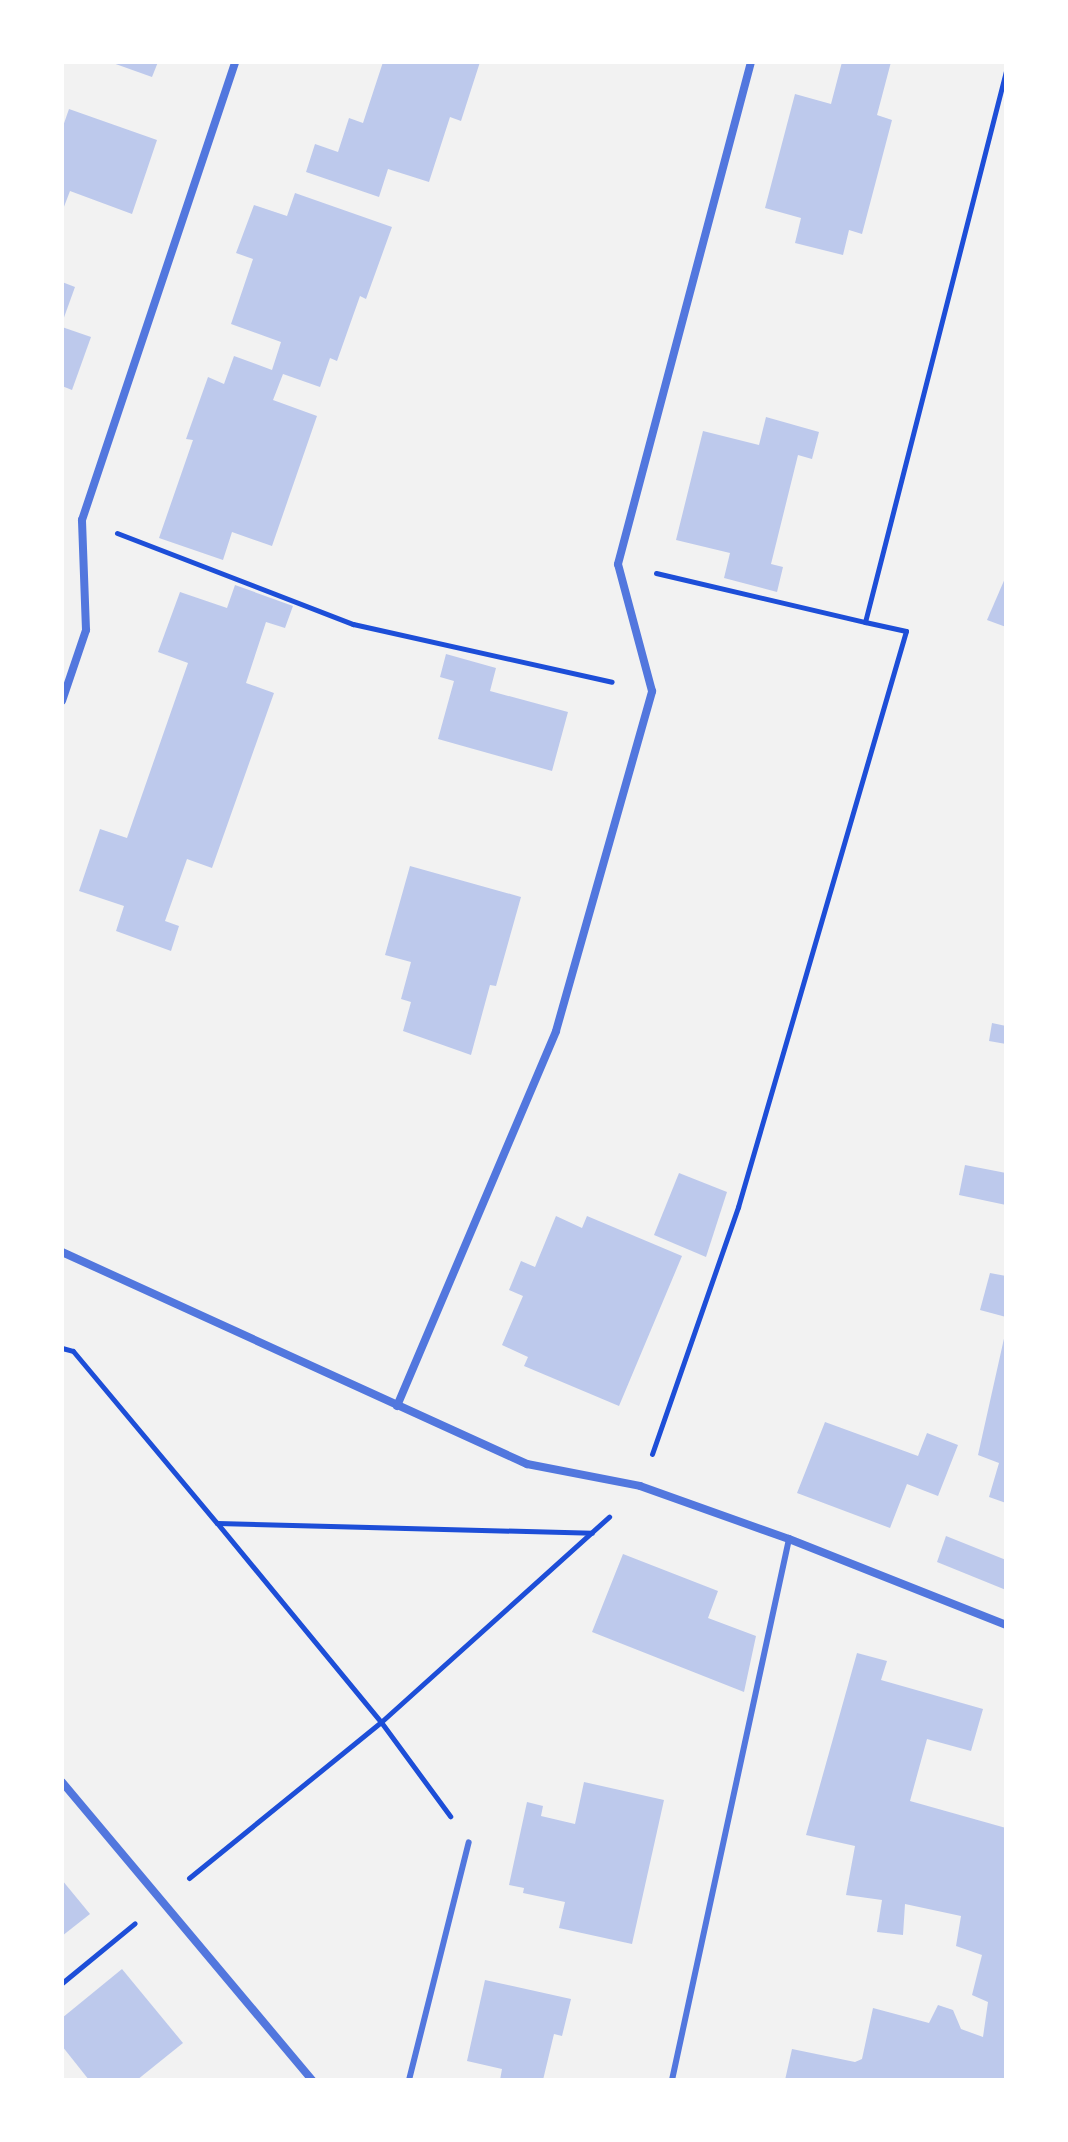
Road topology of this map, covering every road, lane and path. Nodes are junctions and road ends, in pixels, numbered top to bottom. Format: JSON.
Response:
{"nodes":[{"id":1,"x":235,"y":62,"type":"edge"},
{"id":2,"x":751,"y":62,"type":"edge"},
{"id":3,"x":1006,"y":71,"type":"edge"},
{"id":4,"x":82,"y":520,"type":"junction"},
{"id":5,"x":618,"y":564,"type":"junction"},
{"id":6,"x":865,"y":622,"type":"junction"},
{"id":7,"x":652,"y":691,"type":"junction"},
{"id":8,"x":62,"y":701,"type":"edge"},
{"id":9,"x":62,"y":1252,"type":"edge"},
{"id":10,"x":62,"y":1348,"type":"edge"},
{"id":11,"x":397,"y":1406,"type":"junction"},
{"id":12,"x":640,"y":1486,"type":"junction"},
{"id":13,"x":217,"y":1523,"type":"junction"},
{"id":14,"x":593,"y":1533,"type":"junction"},
{"id":15,"x":789,"y":1539,"type":"junction"},
{"id":16,"x":1006,"y":1625,"type":"edge"},
{"id":17,"x":381,"y":1722,"type":"junction"},
{"id":18,"x":62,"y":1782,"type":"edge"},
{"id":19,"x":469,"y":1842,"type":"joint"},
{"id":20,"x":164,"y":1899,"type":"junction"},
{"id":21,"x":62,"y":1983,"type":"edge"},
{"id":22,"x":312,"y":2080,"type":"edge"},
{"id":23,"x":409,"y":2080,"type":"edge"},
{"id":24,"x":672,"y":2080,"type":"edge"}],
"edges":[{"from":1,"to":4,"type":"street"},
{"from":2,"to":5,"type":"street"},
{"from":3,"to":6,"type":"path"},
{"from":4,"to":7,"type":"path"},
{"from":4,"to":8,"type":"street"},
{"from":5,"to":6,"type":"path"},
{"from":5,"to":7,"type":"street"},
{"from":6,"to":12,"type":"path"},
{"from":7,"to":11,"type":"street"},
{"from":9,"to":11,"type":"street"},
{"from":10,"to":13,"type":"path"},
{"from":11,"to":12,"type":"street"},
{"from":12,"to":14,"type":"path"},
{"from":12,"to":15,"type":"street"},
{"from":13,"to":14,"type":"path"},
{"from":13,"to":17,"type":"path"},
{"from":14,"to":17,"type":"path"},
{"from":15,"to":16,"type":"street"},
{"from":15,"to":24,"type":"lane"},
{"from":17,"to":19,"type":"path"},
{"from":17,"to":20,"type":"path"},
{"from":18,"to":20,"type":"street"},
{"from":19,"to":23,"type":"lane"},
{"from":20,"to":21,"type":"path"},
{"from":20,"to":22,"type":"street"}]}
